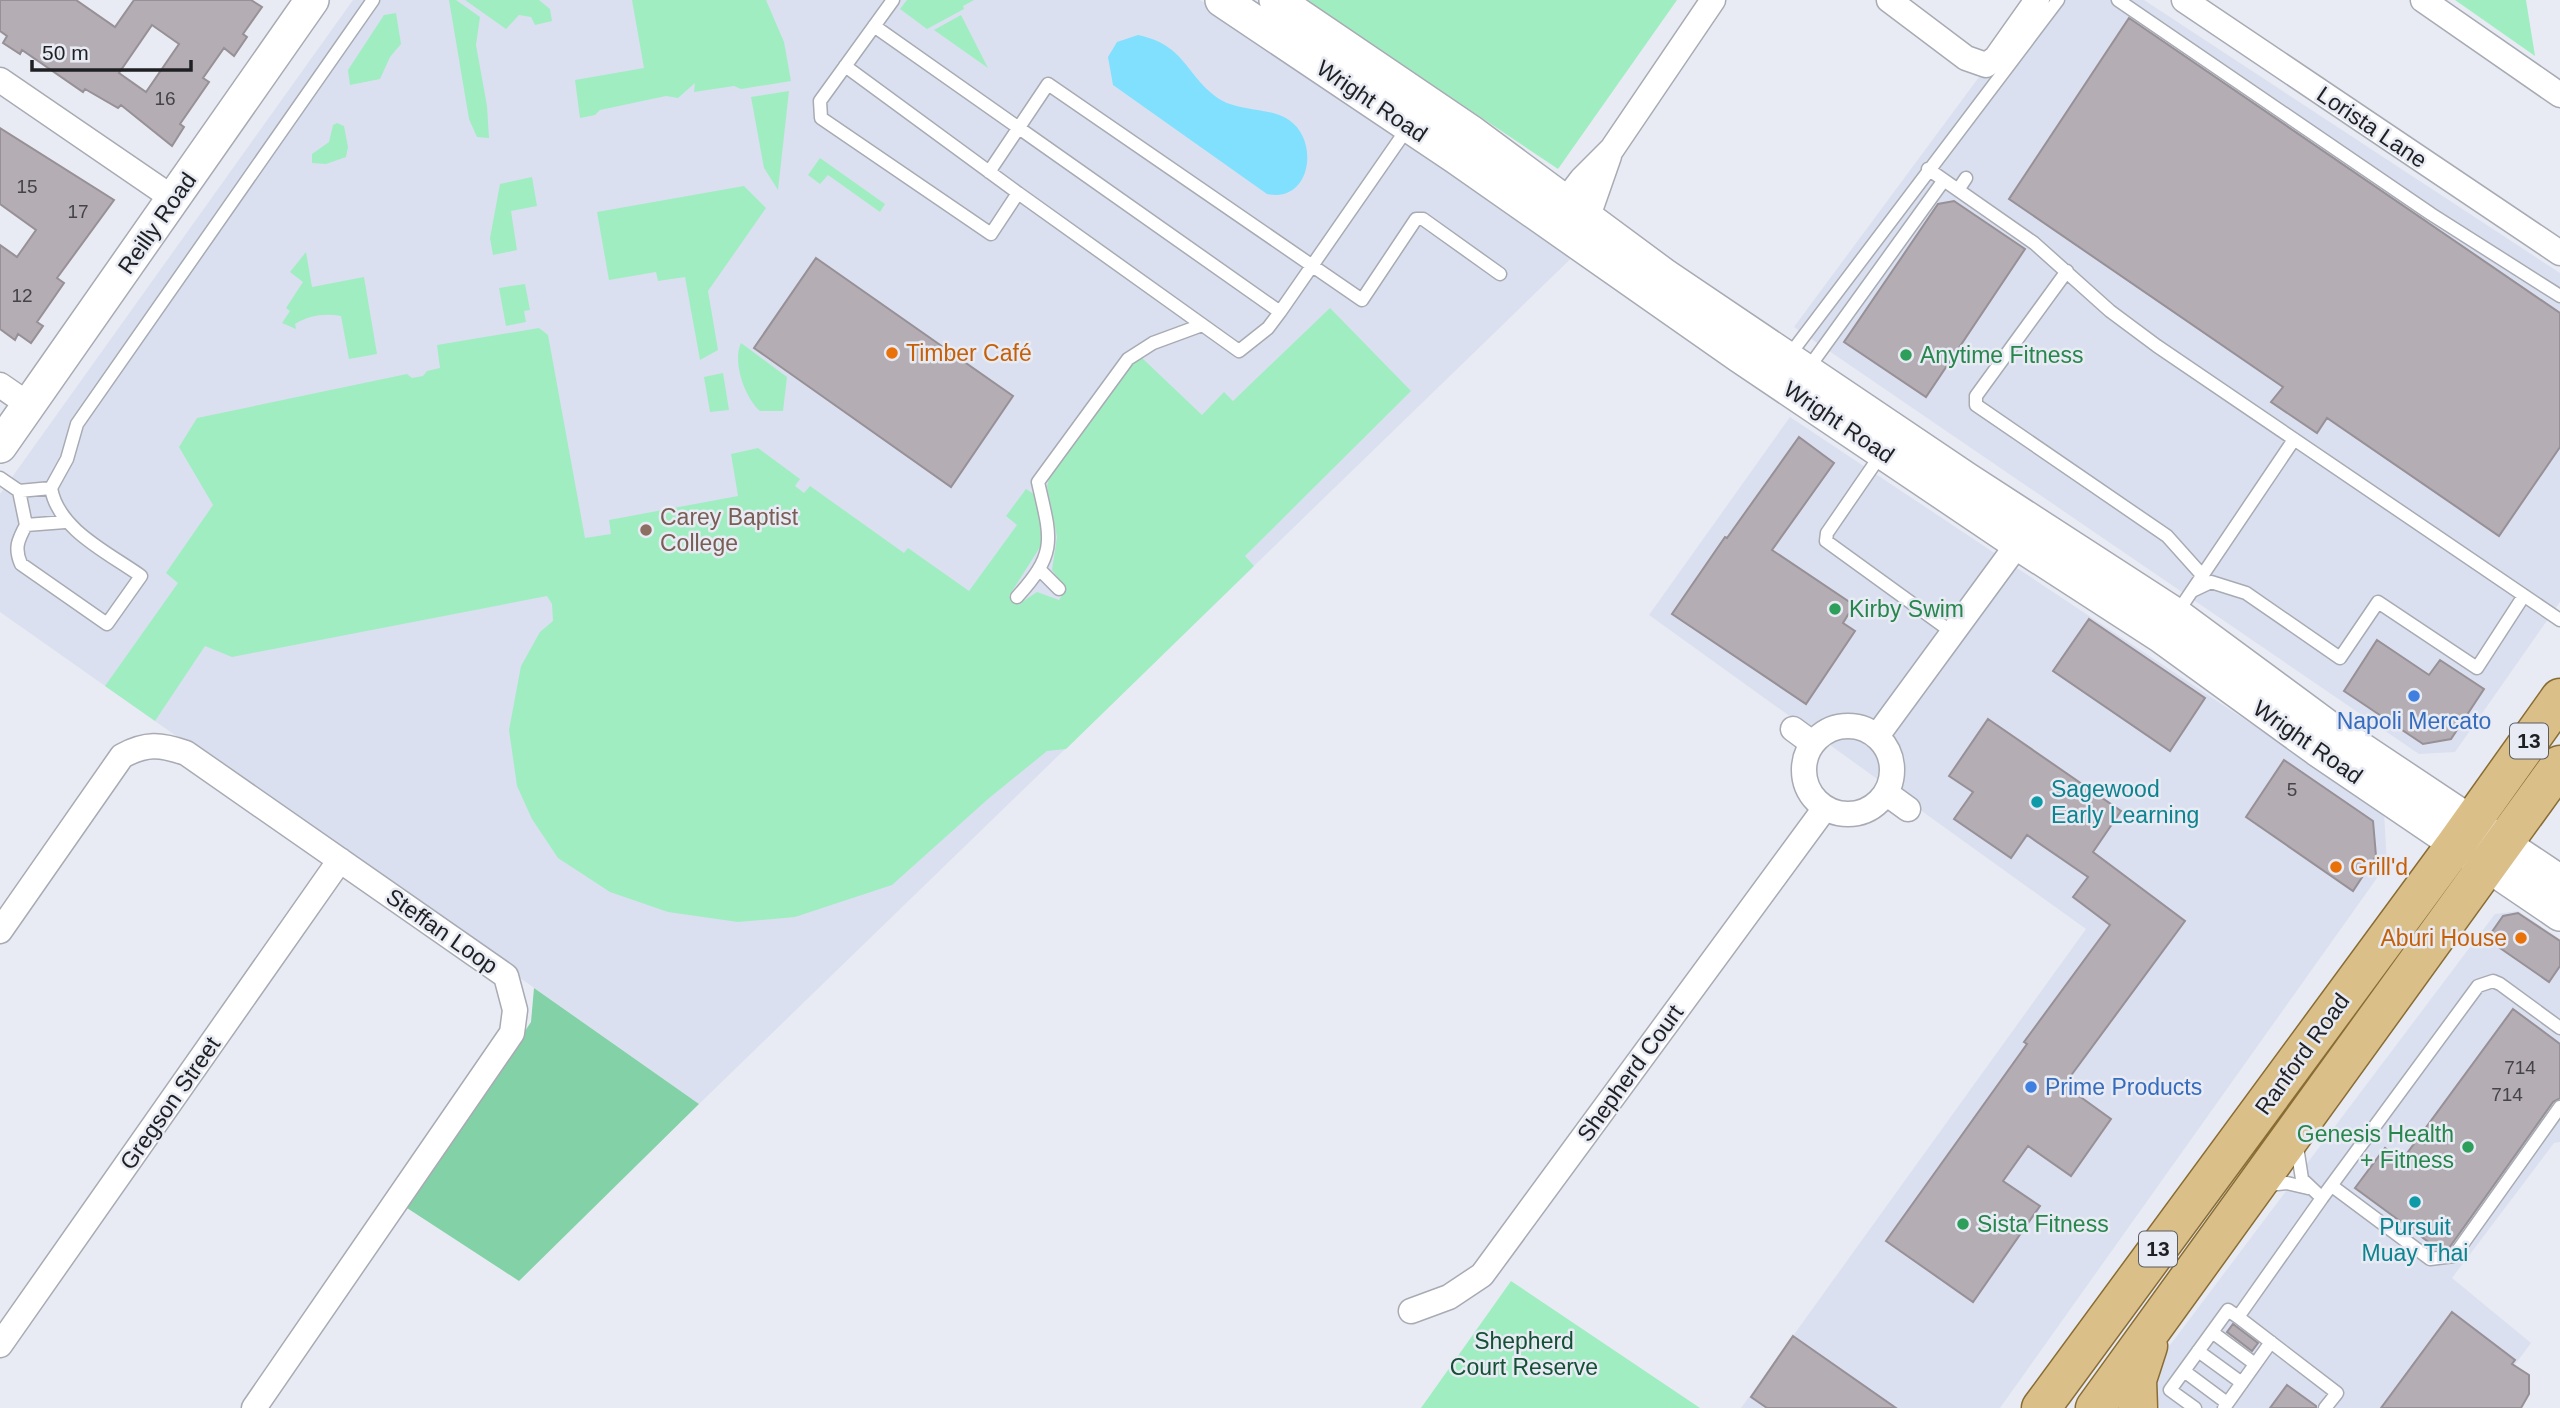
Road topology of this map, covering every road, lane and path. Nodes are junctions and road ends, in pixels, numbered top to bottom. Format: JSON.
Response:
{"nodes":[{"id":1,"x":312,"y":0,"type":"edge"},
{"id":2,"x":373,"y":0,"type":"edge"},
{"id":3,"x":893,"y":0,"type":"edge"},
{"id":4,"x":1223,"y":0,"type":"edge"},
{"id":5,"x":1276,"y":0,"type":"edge"},
{"id":6,"x":1713,"y":0,"type":"edge"},
{"id":7,"x":1889,"y":0,"type":"edge"},
{"id":8,"x":2037,"y":0,"type":"edge"},
{"id":9,"x":2058,"y":0,"type":"edge"},
{"id":10,"x":2118,"y":0,"type":"edge"},
{"id":11,"x":2184,"y":0,"type":"edge"},
{"id":12,"x":2423,"y":0,"type":"edge"},
{"id":13,"x":874,"y":26,"type":"junction"},
{"id":14,"x":845,"y":66,"type":"junction"},
{"id":15,"x":0,"y":80,"type":"edge"},
{"id":16,"x":2560,"y":95,"type":"edge"},
{"id":17,"x":1417,"y":113,"type":"junction"},
{"id":18,"x":1019,"y":128,"type":"junction"},
{"id":19,"x":1928,"y":169,"type":"junction"},
{"id":20,"x":989,"y":172,"type":"junction"},
{"id":21,"x":1966,"y":177,"type":"dead end"},
{"id":22,"x":1944,"y":180,"type":"junction"},
{"id":23,"x":1958,"y":190,"type":"junction"},
{"id":24,"x":1018,"y":194,"type":"junction"},
{"id":25,"x":174,"y":200,"type":"junction"},
{"id":26,"x":1568,"y":221,"type":"junction"},
{"id":27,"x":2560,"y":253,"type":"edge"},
{"id":28,"x":1314,"y":268,"type":"junction"},
{"id":29,"x":2067,"y":271,"type":"junction"},
{"id":30,"x":1500,"y":274,"type":"dead end"},
{"id":31,"x":2560,"y":296,"type":"edge"},
{"id":32,"x":1280,"y":313,"type":"junction"},
{"id":33,"x":1202,"y":325,"type":"junction"},
{"id":34,"x":1790,"y":375,"type":"junction"},
{"id":35,"x":0,"y":385,"type":"edge"},
{"id":36,"x":29,"y":405,"type":"junction"},
{"id":37,"x":2293,"y":440,"type":"junction"},
{"id":38,"x":0,"y":446,"type":"edge"},
{"id":39,"x":1883,"y":452,"type":"junction"},
{"id":40,"x":0,"y":478,"type":"edge"},
{"id":41,"x":51,"y":488,"type":"junction"},
{"id":42,"x":19,"y":491,"type":"junction"},
{"id":43,"x":65,"y":522,"type":"junction"},
{"id":44,"x":26,"y":525,"type":"junction"},
{"id":45,"x":2026,"y":533,"type":"junction"},
{"id":46,"x":1041,"y":571,"type":"junction"},
{"id":47,"x":2203,"y":575,"type":"junction"},
{"id":48,"x":1059,"y":589,"type":"dead end"},
{"id":49,"x":1017,"y":597,"type":"dead end"},
{"id":50,"x":2523,"y":597,"type":"junction"},
{"id":51,"x":2176,"y":614,"type":"junction"},
{"id":52,"x":2560,"y":620,"type":"edge"},
{"id":53,"x":1953,"y":633,"type":"junction"},
{"id":54,"x":2560,"y":698,"type":"edge"},
{"id":55,"x":1877,"y":736,"type":"junction"},
{"id":56,"x":2560,"y":765,"type":"edge"},
{"id":57,"x":1886,"y":793,"type":"junction"},
{"id":58,"x":1825,"y":808,"type":"junction"},
{"id":59,"x":1908,"y":809,"type":"dead end"},
{"id":60,"x":2464,"y":834,"type":"junction"},
{"id":61,"x":2495,"y":854,"type":"junction"},
{"id":62,"x":340,"y":860,"type":"junction"},
{"id":63,"x":2560,"y":882,"type":"edge"},
{"id":64,"x":2560,"y":914,"type":"edge"},
{"id":65,"x":0,"y":931,"type":"edge"},
{"id":66,"x":2560,"y":1028,"type":"edge"},
{"id":67,"x":2560,"y":1107,"type":"edge"},
{"id":68,"x":2301,"y":1123,"type":"junction"},
{"id":69,"x":2332,"y":1186,"type":"junction"},
{"id":70,"x":2317,"y":1194,"type":"junction"},
{"id":71,"x":2248,"y":1196,"type":"junction"},
{"id":72,"x":1411,"y":1311,"type":"dead end"},
{"id":73,"x":2238,"y":1317,"type":"junction"},
{"id":74,"x":2155,"y":1324,"type":"junction"},
{"id":75,"x":2212,"y":1332,"type":"junction"},
{"id":76,"x":2271,"y":1342,"type":"junction"},
{"id":77,"x":0,"y":1345,"type":"edge"},
{"id":78,"x":2198,"y":1351,"type":"junction"},
{"id":79,"x":2255,"y":1364,"type":"junction"},
{"id":80,"x":2184,"y":1371,"type":"junction"},
{"id":81,"x":2242,"y":1382,"type":"junction"},
{"id":82,"x":2048,"y":1398,"type":"edge"},
{"id":83,"x":2226,"y":1405,"type":"edge"},
{"id":84,"x":254,"y":1408,"type":"edge"},
{"id":85,"x":2089,"y":1408,"type":"edge"},
{"id":86,"x":2095,"y":1408,"type":"edge"},
{"id":87,"x":2138,"y":1408,"type":"edge"},
{"id":88,"x":2195,"y":1408,"type":"edge"},
{"id":89,"x":2325,"y":1408,"type":"edge"}],
"edges":[{"from":1,"to":25,"type":"street","name":"Reilly Road"},
{"from":2,"to":41,"type":"lane"},
{"from":3,"to":13,"type":"lane"},
{"from":4,"to":17,"type":"street","name":"Wright Road"},
{"from":5,"to":17,"type":"street","name":"Wright Road"},
{"from":6,"to":26,"type":"street"},
{"from":7,"to":8,"type":"street"},
{"from":9,"to":19,"type":"lane"},
{"from":10,"to":31,"type":"lane"},
{"from":11,"to":27,"type":"street","name":"Lorista Lane"},
{"from":12,"to":16,"type":"street"},
{"from":13,"to":14,"type":"lane"},
{"from":13,"to":18,"type":"lane"},
{"from":14,"to":20,"type":"lane"},
{"from":14,"to":24,"type":"lane"},
{"from":15,"to":25,"type":"street"},
{"from":17,"to":26,"type":"street","name":"Wright Road"},
{"from":17,"to":28,"type":"lane"},
{"from":18,"to":20,"type":"lane"},
{"from":18,"to":28,"type":"lane"},
{"from":18,"to":32,"type":"lane"},
{"from":19,"to":22,"type":"lane"},
{"from":19,"to":34,"type":"lane"},
{"from":20,"to":24,"type":"lane"},
{"from":21,"to":23,"type":"lane"},
{"from":22,"to":23,"type":"lane"},
{"from":22,"to":34,"type":"lane"},
{"from":23,"to":29,"type":"lane"},
{"from":24,"to":33,"type":"lane"},
{"from":25,"to":36,"type":"street","name":"Reilly Road"},
{"from":26,"to":34,"type":"street","name":"Wright Road"},
{"from":28,"to":30,"type":"lane"},
{"from":28,"to":32,"type":"lane"},
{"from":29,"to":37,"type":"lane"},
{"from":29,"to":47,"type":"lane"},
{"from":32,"to":33,"type":"lane"},
{"from":33,"to":46,"type":"lane"},
{"from":34,"to":39,"type":"street","name":"Wright Road"},
{"from":34,"to":45,"type":"street","name":"Wright Road"},
{"from":35,"to":36,"type":"street"},
{"from":36,"to":38,"type":"street","name":"Reilly Road"},
{"from":37,"to":47,"type":"lane"},
{"from":37,"to":50,"type":"lane"},
{"from":39,"to":45,"type":"street","name":"Wright Road"},
{"from":39,"to":53,"type":"lane"},
{"from":40,"to":42,"type":"lane"},
{"from":41,"to":42,"type":"lane"},
{"from":41,"to":43,"type":"lane"},
{"from":42,"to":44,"type":"lane"},
{"from":43,"to":44,"type":"lane"},
{"from":43,"to":44,"type":"lane"},
{"from":45,"to":51,"type":"street","name":"Wright Road"},
{"from":45,"to":53,"type":"street"},
{"from":46,"to":48,"type":"lane"},
{"from":46,"to":49,"type":"lane"},
{"from":47,"to":51,"type":"lane"},
{"from":50,"to":51,"type":"lane"},
{"from":50,"to":52,"type":"lane"},
{"from":51,"to":60,"type":"street","name":"Wright Road"},
{"from":53,"to":55,"type":"street"},
{"from":54,"to":60,"type":"main road","name":"Ranford Road","number":"13"},
{"from":55,"to":57,"type":"street"},
{"from":55,"to":58,"type":"street"},
{"from":56,"to":61,"type":"main road","name":"Ranford Road","number":"13"},
{"from":57,"to":58,"type":"street"},
{"from":57,"to":59,"type":"street"},
{"from":58,"to":72,"type":"street","name":"Shepherd Court"},
{"from":60,"to":61,"type":"street","name":"Wright Road"},
{"from":60,"to":82,"type":"main road","name":"Ranford Road","number":"13"},
{"from":61,"to":63,"type":"street"},
{"from":61,"to":64,"type":"street"},
{"from":61,"to":68,"type":"main road","name":"Ranford Road","number":"13"},
{"from":62,"to":65,"type":"street","name":"Steffan Loop"},
{"from":62,"to":77,"type":"street","name":"Gregson Street"},
{"from":62,"to":84,"type":"street","name":"Steffan Loop"},
{"from":66,"to":69,"type":"lane"},
{"from":67,"to":69,"type":"lane"},
{"from":68,"to":70,"type":"lane"},
{"from":68,"to":71,"type":"main road","name":"Ranford Road","number":"13"},
{"from":69,"to":70,"type":"lane"},
{"from":70,"to":71,"type":"lane"},
{"from":70,"to":73,"type":"lane"},
{"from":71,"to":74,"type":"main road","name":"Ranford Road","number":"13"},
{"from":73,"to":75,"type":"lane"},
{"from":73,"to":76,"type":"lane"},
{"from":74,"to":86,"type":"main road","name":"Ranford Road","number":"13"},
{"from":74,"to":87,"type":"main road"},
{"from":75,"to":78,"type":"lane"},
{"from":75,"to":79,"type":"lane"},
{"from":76,"to":79,"type":"lane"},
{"from":76,"to":89,"type":"lane"},
{"from":78,"to":80,"type":"lane"},
{"from":78,"to":81,"type":"lane"},
{"from":79,"to":81,"type":"lane"},
{"from":80,"to":83,"type":"lane"},
{"from":80,"to":88,"type":"lane"},
{"from":81,"to":83,"type":"lane"},
{"from":82,"to":85,"type":"street"}]}
